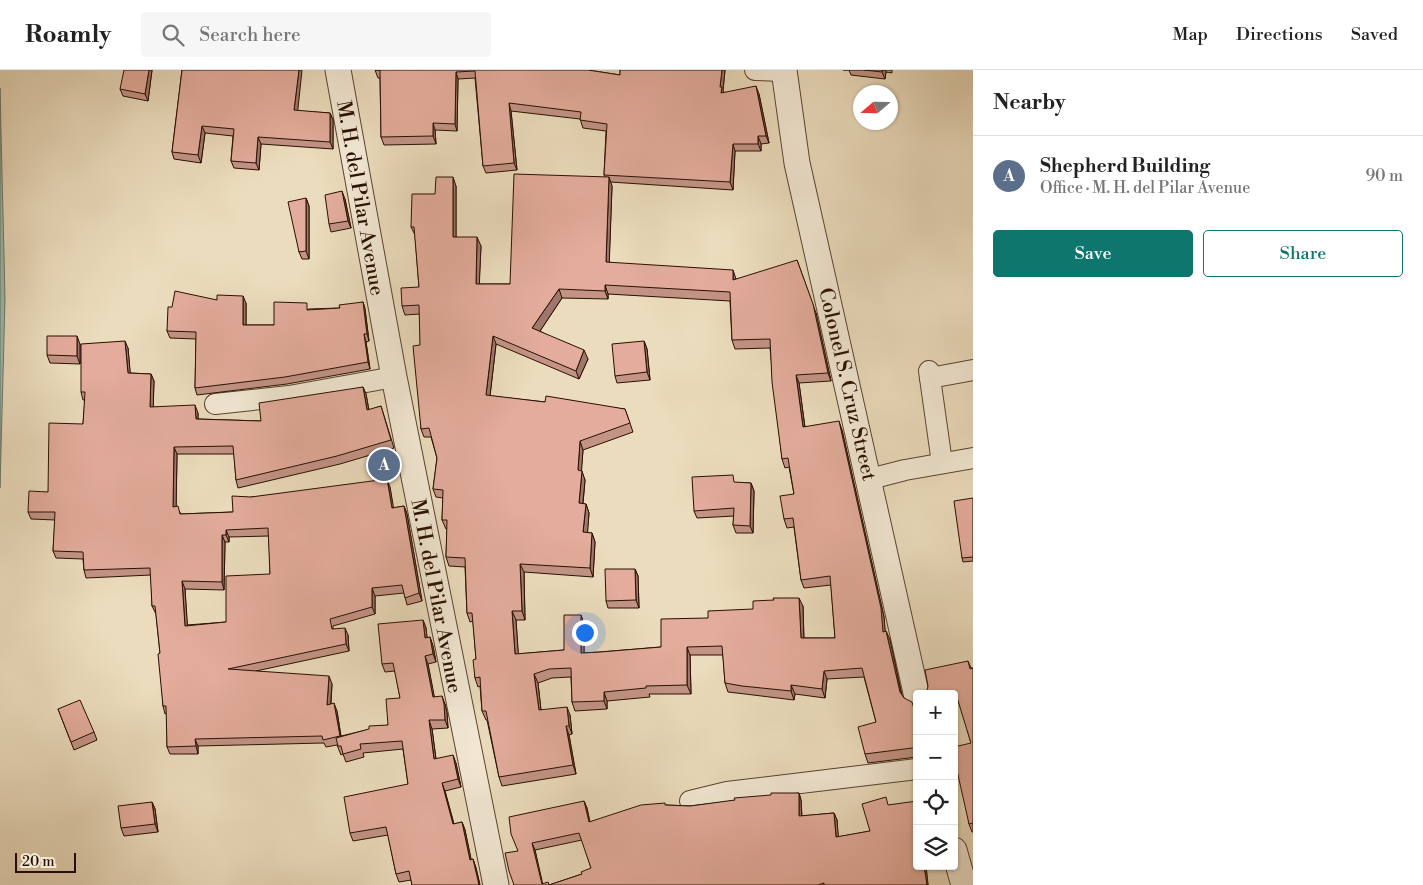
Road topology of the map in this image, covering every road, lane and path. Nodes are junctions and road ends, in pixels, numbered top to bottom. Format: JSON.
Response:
{"nodes":[{"id":1,"x":338,"y":70,"type":"edge"},
{"id":2,"x":755,"y":70,"type":"edge"},
{"id":3,"x":784,"y":71,"type":"edge"},
{"id":4,"x":973,"y":370,"type":"edge"},
{"id":5,"x":394,"y":377,"type":"junction"},
{"id":6,"x":215,"y":404,"type":"dead end"},
{"id":7,"x":973,"y":458,"type":"edge"},
{"id":8,"x":942,"y":463,"type":"junction"},
{"id":9,"x":870,"y":479,"type":"junction"},
{"id":10,"x":916,"y":690,"type":"edge"},
{"id":11,"x":913,"y":770,"type":"edge"},
{"id":12,"x":690,"y":801,"type":"dead end"},
{"id":13,"x":958,"y":864,"type":"edge"},
{"id":14,"x":496,"y":885,"type":"edge"},
{"id":15,"x":964,"y":885,"type":"edge"}],
"edges":[{"from":1,"to":5,"type":"street","name":"M. H. del Pilar Avenue"},
{"from":2,"to":3,"type":"street"},
{"from":3,"to":9,"type":"street","name":"Colonel S. Cruz Street"},
{"from":4,"to":8,"type":"street"},
{"from":5,"to":6,"type":"street"},
{"from":5,"to":14,"type":"street","name":"M. H. del Pilar Avenue"},
{"from":7,"to":8,"type":"street"},
{"from":8,"to":9,"type":"street"},
{"from":9,"to":10,"type":"street","name":"Colonel S. Cruz Street"},
{"from":11,"to":12,"type":"street"},
{"from":13,"to":15,"type":"street"}]}
